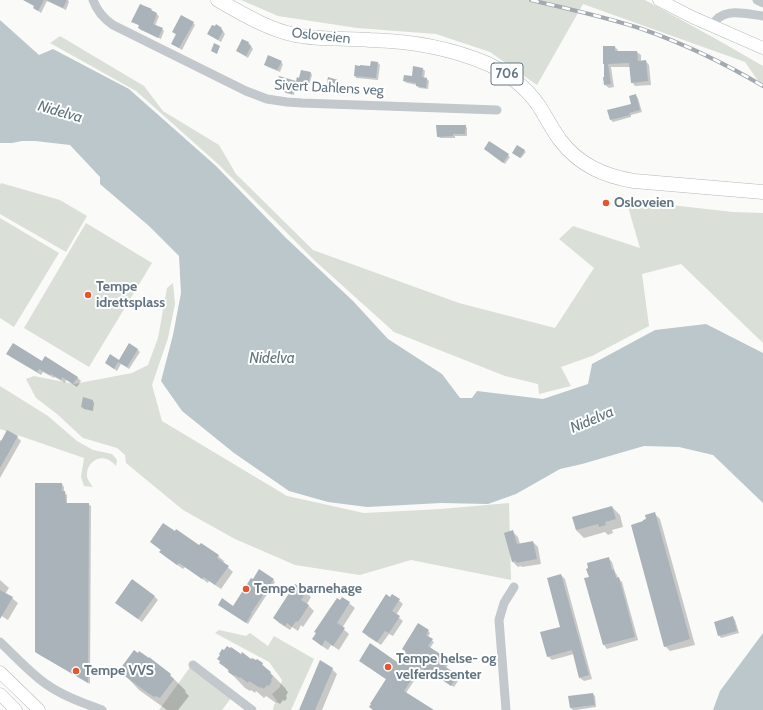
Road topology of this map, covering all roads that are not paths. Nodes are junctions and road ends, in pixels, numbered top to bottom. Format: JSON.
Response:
{"nodes":[{"id":1,"x":93,"y":0,"type":"edge"},
{"id":2,"x":218,"y":0,"type":"edge"},
{"id":3,"x":658,"y":0,"type":"edge"},
{"id":4,"x":757,"y":0,"type":"edge"},
{"id":5,"x":763,"y":3,"type":"edge"},
{"id":6,"x":763,"y":16,"type":"edge"},
{"id":7,"x":712,"y":26,"type":"junction"},
{"id":8,"x":763,"y":48,"type":"edge"},
{"id":9,"x":497,"y":110,"type":"dead end"},
{"id":10,"x":763,"y":192,"type":"edge"},
{"id":11,"x":514,"y":587,"type":"dead end"},
{"id":12,"x":0,"y":642,"type":"edge"},
{"id":13,"x":193,"y":665,"type":"dead end"},
{"id":14,"x":0,"y":672,"type":"edge"},
{"id":15,"x":0,"y":694,"type":"edge"},
{"id":16,"x":16,"y":710,"type":"edge"},
{"id":17,"x":39,"y":710,"type":"edge"},
{"id":18,"x":102,"y":710,"type":"edge"},
{"id":19,"x":252,"y":710,"type":"edge"},
{"id":20,"x":506,"y":710,"type":"edge"}],
"edges":[{"from":1,"to":9,"type":"street","name":"Sivert Dahlens veg"},
{"from":2,"to":10,"type":"highway","name":"Osloveien","number":"706"},
{"from":3,"to":7,"type":"main road"},
{"from":4,"to":5,"type":"street"},
{"from":6,"to":7,"type":"street"},
{"from":7,"to":8,"type":"main road"},
{"from":11,"to":20,"type":"street"},
{"from":12,"to":18,"type":"street"},
{"from":13,"to":19,"type":"street"},
{"from":14,"to":17,"type":"main road"},
{"from":15,"to":16,"type":"main road"}]}
